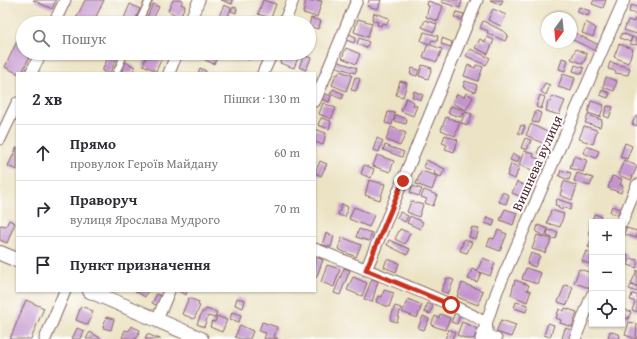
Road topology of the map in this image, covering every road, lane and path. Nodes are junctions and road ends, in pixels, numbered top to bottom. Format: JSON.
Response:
{"nodes":[{"id":1,"x":65,"y":0,"type":"edge"},
{"id":2,"x":149,"y":0,"type":"edge"},
{"id":3,"x":199,"y":0,"type":"edge"},
{"id":4,"x":293,"y":0,"type":"edge"},
{"id":5,"x":357,"y":0,"type":"edge"},
{"id":6,"x":477,"y":0,"type":"edge"},
{"id":7,"x":624,"y":0,"type":"edge"},
{"id":8,"x":57,"y":16,"type":"edge"},
{"id":9,"x":141,"y":16,"type":"edge"},
{"id":10,"x":192,"y":16,"type":"edge"},
{"id":11,"x":287,"y":16,"type":"edge"},
{"id":12,"x":38,"y":60,"type":"edge"},
{"id":13,"x":122,"y":60,"type":"edge"},
{"id":14,"x":174,"y":60,"type":"edge"},
{"id":15,"x":269,"y":60,"type":"edge"},
{"id":16,"x":32,"y":72,"type":"edge"},
{"id":17,"x":116,"y":72,"type":"edge"},
{"id":18,"x":169,"y":72,"type":"edge"},
{"id":19,"x":263,"y":72,"type":"edge"},
{"id":20,"x":316,"y":99,"type":"edge"},
{"id":21,"x":16,"y":105,"type":"edge"},
{"id":22,"x":0,"y":139,"type":"edge"},
{"id":23,"x":637,"y":185,"type":"edge"},
{"id":24,"x":623,"y":219,"type":"edge"},
{"id":25,"x":316,"y":249,"type":"edge"},
{"id":26,"x":0,"y":253,"type":"edge"},
{"id":27,"x":16,"y":260,"type":"edge"},
{"id":28,"x":366,"y":270,"type":"junction"},
{"id":29,"x":65,"y":292,"type":"edge"},
{"id":30,"x":92,"y":292,"type":"edge"},
{"id":31,"x":170,"y":292,"type":"edge"},
{"id":32,"x":589,"y":303,"type":"edge"},
{"id":33,"x":157,"y":320,"type":"junction"},
{"id":34,"x":486,"y":324,"type":"junction"},
{"id":35,"x":45,"y":339,"type":"edge"},
{"id":36,"x":201,"y":339,"type":"edge"},
{"id":37,"x":481,"y":339,"type":"edge"},
{"id":38,"x":496,"y":339,"type":"edge"},
{"id":39,"x":575,"y":339,"type":"edge"}],
"edges":[{"from":1,"to":8,"type":"street"},
{"from":2,"to":9,"type":"lane"},
{"from":3,"to":10,"type":"street"},
{"from":4,"to":11,"type":"street"},
{"from":5,"to":20,"type":"street"},
{"from":6,"to":28,"type":"street"},
{"from":7,"to":34,"type":"street","name":"Вишнева вулиця"},
{"from":12,"to":16,"type":"street"},
{"from":13,"to":17,"type":"lane"},
{"from":14,"to":18,"type":"street"},
{"from":15,"to":19,"type":"street"},
{"from":21,"to":22,"type":"street"},
{"from":23,"to":24,"type":"street"},
{"from":25,"to":28,"type":"street"},
{"from":26,"to":27,"type":"street"},
{"from":28,"to":34,"type":"street"},
{"from":29,"to":35,"type":"street"},
{"from":30,"to":33,"type":"street"},
{"from":31,"to":33,"type":"street"},
{"from":32,"to":39,"type":"street"},
{"from":33,"to":36,"type":"street"},
{"from":34,"to":37,"type":"street","name":"Вишнева вулиця"},
{"from":34,"to":38,"type":"street"}]}
